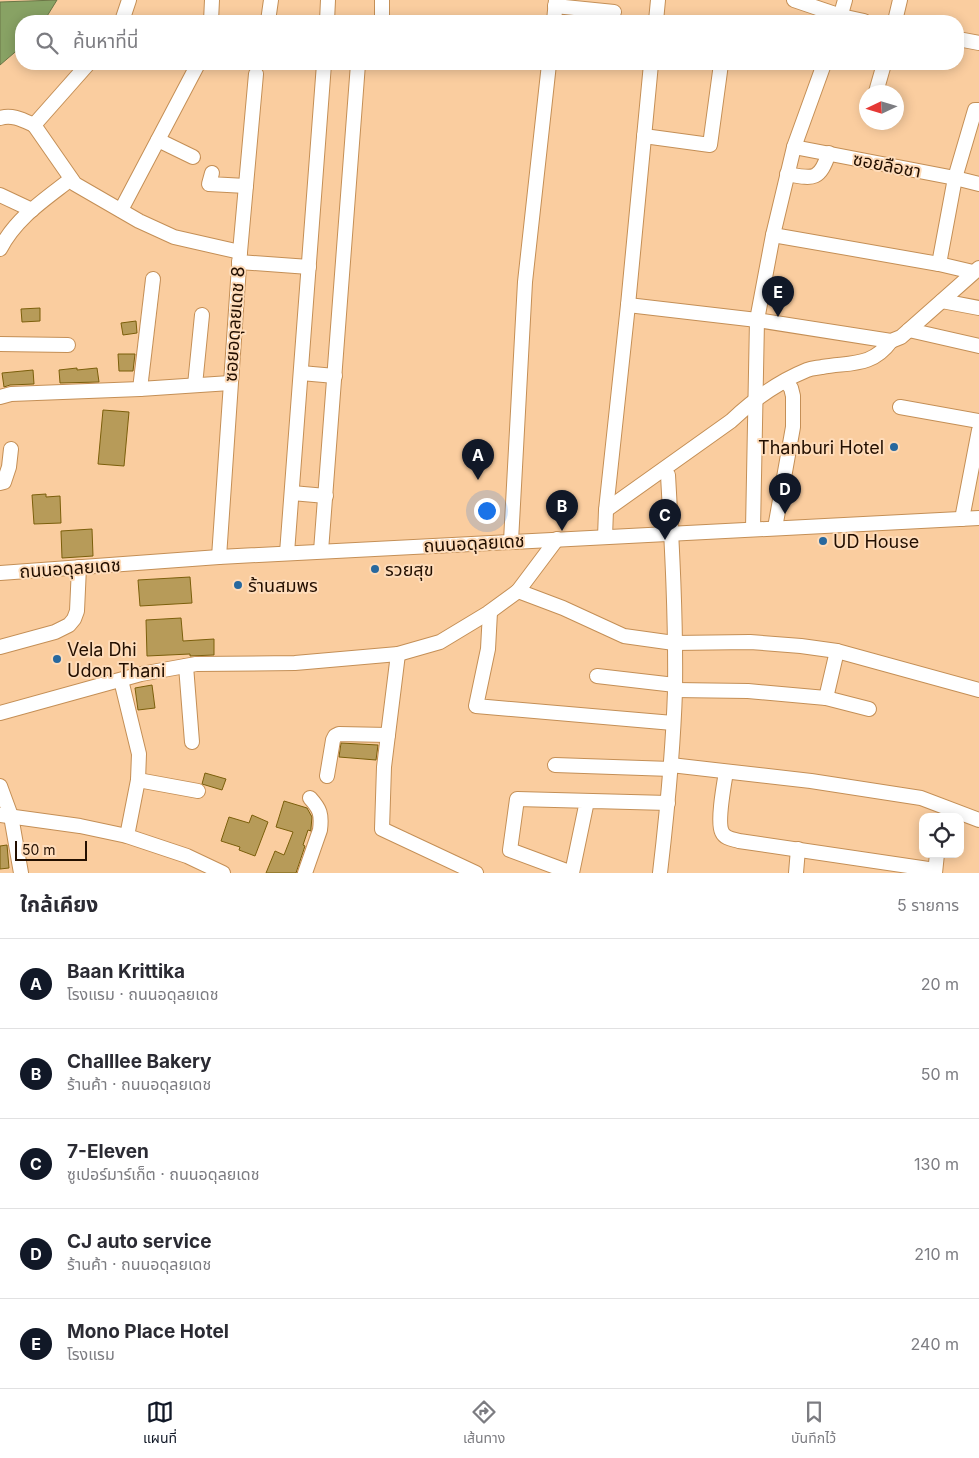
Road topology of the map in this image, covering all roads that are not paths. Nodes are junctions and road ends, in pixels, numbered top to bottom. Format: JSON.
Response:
{"nodes":[{"id":1,"x":129,"y":0,"type":"edge"},
{"id":2,"x":212,"y":0,"type":"edge"},
{"id":3,"x":271,"y":0,"type":"edge"},
{"id":4,"x":328,"y":0,"type":"edge"},
{"id":5,"x":382,"y":0,"type":"edge"},
{"id":6,"x":658,"y":0,"type":"edge"},
{"id":7,"x":794,"y":0,"type":"edge"},
{"id":8,"x":845,"y":0,"type":"edge"},
{"id":9,"x":900,"y":0,"type":"edge"},
{"id":10,"x":556,"y":3,"type":"edge"},
{"id":11,"x":614,"y":12,"type":"dead end"},
{"id":12,"x":124,"y":15,"type":"edge"},
{"id":13,"x":211,"y":15,"type":"edge"},
{"id":14,"x":269,"y":15,"type":"edge"},
{"id":15,"x":327,"y":15,"type":"edge"},
{"id":16,"x":382,"y":15,"type":"edge"},
{"id":17,"x":657,"y":15,"type":"edge"},
{"id":18,"x":832,"y":15,"type":"edge"},
{"id":19,"x":841,"y":15,"type":"edge"},
{"id":20,"x":896,"y":15,"type":"edge"},
{"id":21,"x":964,"y":40,"type":"edge"},
{"id":22,"x":979,"y":43,"type":"edge"},
{"id":23,"x":83,"y":70,"type":"edge"},
{"id":24,"x":195,"y":70,"type":"edge"},
{"id":25,"x":324,"y":70,"type":"edge"},
{"id":26,"x":358,"y":70,"type":"edge"},
{"id":27,"x":548,"y":70,"type":"edge"},
{"id":28,"x":651,"y":70,"type":"edge"},
{"id":29,"x":720,"y":70,"type":"edge"},
{"id":30,"x":822,"y":70,"type":"edge"},
{"id":31,"x":882,"y":70,"type":"edge"},
{"id":32,"x":256,"y":74,"type":"dead end"},
{"id":33,"x":878,"y":85,"type":"edge"},
{"id":34,"x":978,"y":106,"type":"edge"},
{"id":35,"x":0,"y":118,"type":"edge"},
{"id":36,"x":34,"y":125,"type":"junction"},
{"id":37,"x":644,"y":136,"type":"junction"},
{"id":38,"x":158,"y":140,"type":"junction"},
{"id":39,"x":794,"y":147,"type":"junction"},
{"id":40,"x":829,"y":154,"type":"junction"},
{"id":41,"x":193,"y":158,"type":"dead end"},
{"id":42,"x":212,"y":173,"type":"dead end"},
{"id":43,"x":787,"y":174,"type":"junction"},
{"id":44,"x":71,"y":178,"type":"junction"},
{"id":45,"x":955,"y":178,"type":"junction"},
{"id":46,"x":979,"y":184,"type":"edge"},
{"id":47,"x":246,"y":186,"type":"junction"},
{"id":48,"x":0,"y":195,"type":"edge"},
{"id":49,"x":32,"y":210,"type":"junction"},
{"id":50,"x":121,"y":210,"type":"junction"},
{"id":51,"x":773,"y":235,"type":"junction"},
{"id":52,"x":0,"y":249,"type":"edge"},
{"id":53,"x":239,"y":257,"type":"junction"},
{"id":54,"x":939,"y":264,"type":"junction"},
{"id":55,"x":308,"y":267,"type":"junction"},
{"id":56,"x":976,"y":270,"type":"edge"},
{"id":57,"x":153,"y":278,"type":"dead end"},
{"id":58,"x":942,"y":302,"type":"junction"},
{"id":59,"x":628,"y":305,"type":"junction"},
{"id":60,"x":979,"y":308,"type":"edge"},
{"id":61,"x":202,"y":315,"type":"dead end"},
{"id":62,"x":757,"y":320,"type":"junction"},
{"id":63,"x":909,"y":330,"type":"junction"},
{"id":64,"x":892,"y":341,"type":"junction"},
{"id":65,"x":0,"y":344,"type":"edge"},
{"id":66,"x":68,"y":345,"type":"dead end"},
{"id":67,"x":979,"y":346,"type":"edge"},
{"id":68,"x":301,"y":372,"type":"junction"},
{"id":69,"x":335,"y":376,"type":"junction"},
{"id":70,"x":786,"y":382,"type":"junction"},
{"id":71,"x":230,"y":383,"type":"junction"},
{"id":72,"x":195,"y":384,"type":"junction"},
{"id":73,"x":140,"y":389,"type":"junction"},
{"id":74,"x":0,"y":397,"type":"edge"},
{"id":75,"x":755,"y":400,"type":"junction"},
{"id":76,"x":900,"y":407,"type":"dead end"},
{"id":77,"x":979,"y":421,"type":"edge"},
{"id":78,"x":979,"y":430,"type":"edge"},
{"id":79,"x":11,"y":449,"type":"dead end"},
{"id":80,"x":668,"y":475,"type":"dead end"},
{"id":81,"x":0,"y":483,"type":"edge"},
{"id":82,"x":292,"y":493,"type":"junction"},
{"id":83,"x":326,"y":496,"type":"junction"},
{"id":84,"x":606,"y":510,"type":"junction"},
{"id":85,"x":979,"y":518,"type":"edge"},
{"id":86,"x":962,"y":519,"type":"junction"},
{"id":87,"x":775,"y":528,"type":"junction"},
{"id":88,"x":754,"y":529,"type":"junction"},
{"id":89,"x":671,"y":533,"type":"junction"},
{"id":90,"x":604,"y":537,"type":"junction"},
{"id":91,"x":557,"y":539,"type":"junction"},
{"id":92,"x":511,"y":542,"type":"junction"},
{"id":93,"x":322,"y":551,"type":"junction"},
{"id":94,"x":287,"y":553,"type":"junction"},
{"id":95,"x":219,"y":557,"type":"junction"},
{"id":96,"x":78,"y":567,"type":"junction"},
{"id":97,"x":0,"y":573,"type":"edge"},
{"id":98,"x":518,"y":591,"type":"junction"},
{"id":99,"x":490,"y":612,"type":"junction"},
{"id":100,"x":674,"y":643,"type":"junction"},
{"id":101,"x":0,"y":647,"type":"edge"},
{"id":102,"x":837,"y":651,"type":"junction"},
{"id":103,"x":398,"y":654,"type":"junction"},
{"id":104,"x":186,"y":666,"type":"junction"},
{"id":105,"x":597,"y":676,"type":"dead end"},
{"id":106,"x":121,"y":680,"type":"junction"},
{"id":107,"x":978,"y":687,"type":"edge"},
{"id":108,"x":675,"y":688,"type":"junction"},
{"id":109,"x":826,"y":698,"type":"junction"},
{"id":110,"x":869,"y":709,"type":"dead end"},
{"id":111,"x":0,"y":712,"type":"edge"},
{"id":112,"x":673,"y":723,"type":"junction"},
{"id":113,"x":388,"y":735,"type":"junction"},
{"id":114,"x":192,"y":742,"type":"dead end"},
{"id":115,"x":555,"y":765,"type":"dead end"},
{"id":116,"x":671,"y":767,"type":"junction"},
{"id":117,"x":726,"y":772,"type":"junction"},
{"id":118,"x":327,"y":776,"type":"dead end"},
{"id":119,"x":138,"y":780,"type":"junction"},
{"id":120,"x":0,"y":786,"type":"edge"},
{"id":121,"x":198,"y":791,"type":"dead end"},
{"id":122,"x":310,"y":798,"type":"dead end"},
{"id":123,"x":587,"y":801,"type":"junction"},
{"id":124,"x":668,"y":803,"type":"junction"},
{"id":125,"x":5,"y":815,"type":"edge"},
{"id":126,"x":979,"y":820,"type":"edge"},
{"id":127,"x":127,"y":836,"type":"junction"},
{"id":128,"x":798,"y":849,"type":"junction"},
{"id":129,"x":937,"y":858,"type":"edge"},
{"id":130,"x":935,"y":871,"type":"edge"},
{"id":131,"x":21,"y":873,"type":"edge"},
{"id":132,"x":223,"y":873,"type":"edge"},
{"id":133,"x":305,"y":873,"type":"edge"},
{"id":134,"x":476,"y":873,"type":"edge"},
{"id":135,"x":572,"y":873,"type":"edge"},
{"id":136,"x":660,"y":873,"type":"edge"},
{"id":137,"x":796,"y":873,"type":"edge"}],
"edges":[{"from":1,"to":12,"type":"street"},
{"from":2,"to":13,"type":"street"},
{"from":3,"to":14,"type":"street"},
{"from":4,"to":15,"type":"street"},
{"from":5,"to":16,"type":"street"},
{"from":6,"to":17,"type":"street"},
{"from":7,"to":18,"type":"street"},
{"from":8,"to":19,"type":"street"},
{"from":9,"to":20,"type":"street"},
{"from":10,"to":11,"type":"street"},
{"from":21,"to":22,"type":"street"},
{"from":23,"to":36,"type":"street"},
{"from":24,"to":38,"type":"street"},
{"from":25,"to":55,"type":"street"},
{"from":26,"to":69,"type":"street"},
{"from":27,"to":92,"type":"street"},
{"from":28,"to":37,"type":"street"},
{"from":29,"to":37,"type":"street"},
{"from":30,"to":39,"type":"street"},
{"from":31,"to":33,"type":"street"},
{"from":32,"to":47,"type":"street"},
{"from":34,"to":45,"type":"street"},
{"from":35,"to":36,"type":"street"},
{"from":36,"to":44,"type":"street","name":"ซอยอดุลยเดช 8"},
{"from":37,"to":59,"type":"street"},
{"from":38,"to":41,"type":"street"},
{"from":38,"to":50,"type":"street"},
{"from":39,"to":40,"type":"street","name":"ซอยลือชา"},
{"from":39,"to":43,"type":"street"},
{"from":40,"to":43,"type":"street"},
{"from":40,"to":45,"type":"street","name":"ซอยลือชา"},
{"from":42,"to":47,"type":"street"},
{"from":43,"to":51,"type":"street"},
{"from":44,"to":49,"type":"street"},
{"from":44,"to":50,"type":"street","name":"ซอยอดุลยเดช 8"},
{"from":45,"to":46,"type":"street","name":"ซอยลือชา"},
{"from":45,"to":54,"type":"street"},
{"from":47,"to":53,"type":"street"},
{"from":48,"to":49,"type":"street"},
{"from":49,"to":52,"type":"street"},
{"from":50,"to":53,"type":"street","name":"ซอยอดุลยเดช 8"},
{"from":51,"to":54,"type":"street"},
{"from":51,"to":62,"type":"street"},
{"from":53,"to":55,"type":"street"},
{"from":53,"to":71,"type":"street","name":"ซอยอดุลยเดช 8"},
{"from":54,"to":56,"type":"street"},
{"from":55,"to":68,"type":"street"},
{"from":56,"to":58,"type":"street"},
{"from":57,"to":73,"type":"street"},
{"from":58,"to":60,"type":"street"},
{"from":58,"to":63,"type":"street"},
{"from":59,"to":62,"type":"street"},
{"from":59,"to":84,"type":"street"},
{"from":61,"to":72,"type":"street"},
{"from":62,"to":64,"type":"street"},
{"from":62,"to":75,"type":"street"},
{"from":63,"to":64,"type":"street"},
{"from":63,"to":67,"type":"street"},
{"from":64,"to":70,"type":"street"},
{"from":65,"to":66,"type":"street"},
{"from":68,"to":69,"type":"street"},
{"from":68,"to":82,"type":"street"},
{"from":69,"to":83,"type":"street"},
{"from":70,"to":75,"type":"street"},
{"from":70,"to":87,"type":"street"},
{"from":71,"to":72,"type":"street"},
{"from":71,"to":95,"type":"street","name":"ซอยอดุลยเดช 8"},
{"from":72,"to":73,"type":"street"},
{"from":73,"to":74,"type":"street"},
{"from":75,"to":84,"type":"street"},
{"from":75,"to":88,"type":"street"},
{"from":76,"to":77,"type":"street"},
{"from":78,"to":86,"type":"street"},
{"from":79,"to":81,"type":"street"},
{"from":80,"to":89,"type":"street"},
{"from":82,"to":83,"type":"street"},
{"from":82,"to":94,"type":"street"},
{"from":83,"to":93,"type":"street"},
{"from":84,"to":90,"type":"street"},
{"from":85,"to":86,"type":"street","name":"ถนนอดุลยเดช"},
{"from":86,"to":87,"type":"street","name":"ถนนอดุลยเดช"},
{"from":87,"to":88,"type":"street","name":"ถนนอดุลยเดช"},
{"from":88,"to":89,"type":"street","name":"ถนนอดุลยเดช"},
{"from":89,"to":90,"type":"street","name":"ถนนอดุลยเดช"},
{"from":89,"to":100,"type":"street"},
{"from":90,"to":91,"type":"street","name":"ถนนอดุลยเดช"},
{"from":91,"to":92,"type":"street","name":"ถนนอดุลยเดช"},
{"from":91,"to":98,"type":"street"},
{"from":92,"to":93,"type":"street","name":"ถนนอดุลยเดช"},
{"from":93,"to":94,"type":"street","name":"ถนนอดุลยเดช"},
{"from":94,"to":95,"type":"street","name":"ถนนอดุลยเดช"},
{"from":95,"to":96,"type":"street","name":"ถนนอดุลยเดช"},
{"from":96,"to":97,"type":"street","name":"ถนนอดุลยเดช"},
{"from":96,"to":101,"type":"street"},
{"from":98,"to":99,"type":"street"},
{"from":98,"to":100,"type":"street"},
{"from":99,"to":103,"type":"street"},
{"from":99,"to":112,"type":"street"},
{"from":100,"to":102,"type":"street"},
{"from":100,"to":108,"type":"street"},
{"from":102,"to":107,"type":"street"},
{"from":102,"to":109,"type":"street"},
{"from":103,"to":104,"type":"street"},
{"from":103,"to":113,"type":"street"},
{"from":104,"to":106,"type":"street"},
{"from":104,"to":114,"type":"street"},
{"from":105,"to":108,"type":"street"},
{"from":106,"to":111,"type":"street"},
{"from":106,"to":119,"type":"street"},
{"from":108,"to":109,"type":"street"},
{"from":108,"to":112,"type":"street"},
{"from":109,"to":110,"type":"street"},
{"from":112,"to":116,"type":"street"},
{"from":113,"to":118,"type":"street"},
{"from":113,"to":134,"type":"street"},
{"from":115,"to":116,"type":"street"},
{"from":116,"to":117,"type":"street"},
{"from":116,"to":124,"type":"street"},
{"from":117,"to":126,"type":"street"},
{"from":117,"to":128,"type":"street"},
{"from":119,"to":121,"type":"street"},
{"from":119,"to":127,"type":"street"},
{"from":120,"to":125,"type":"street"},
{"from":122,"to":133,"type":"street"},
{"from":123,"to":124,"type":"street"},
{"from":123,"to":135,"type":"street"},
{"from":123,"to":135,"type":"street"},
{"from":124,"to":136,"type":"street"},
{"from":125,"to":127,"type":"street"},
{"from":125,"to":131,"type":"street"},
{"from":127,"to":132,"type":"street"},
{"from":128,"to":130,"type":"street"},
{"from":128,"to":137,"type":"street"},
{"from":129,"to":130,"type":"street"}]}
